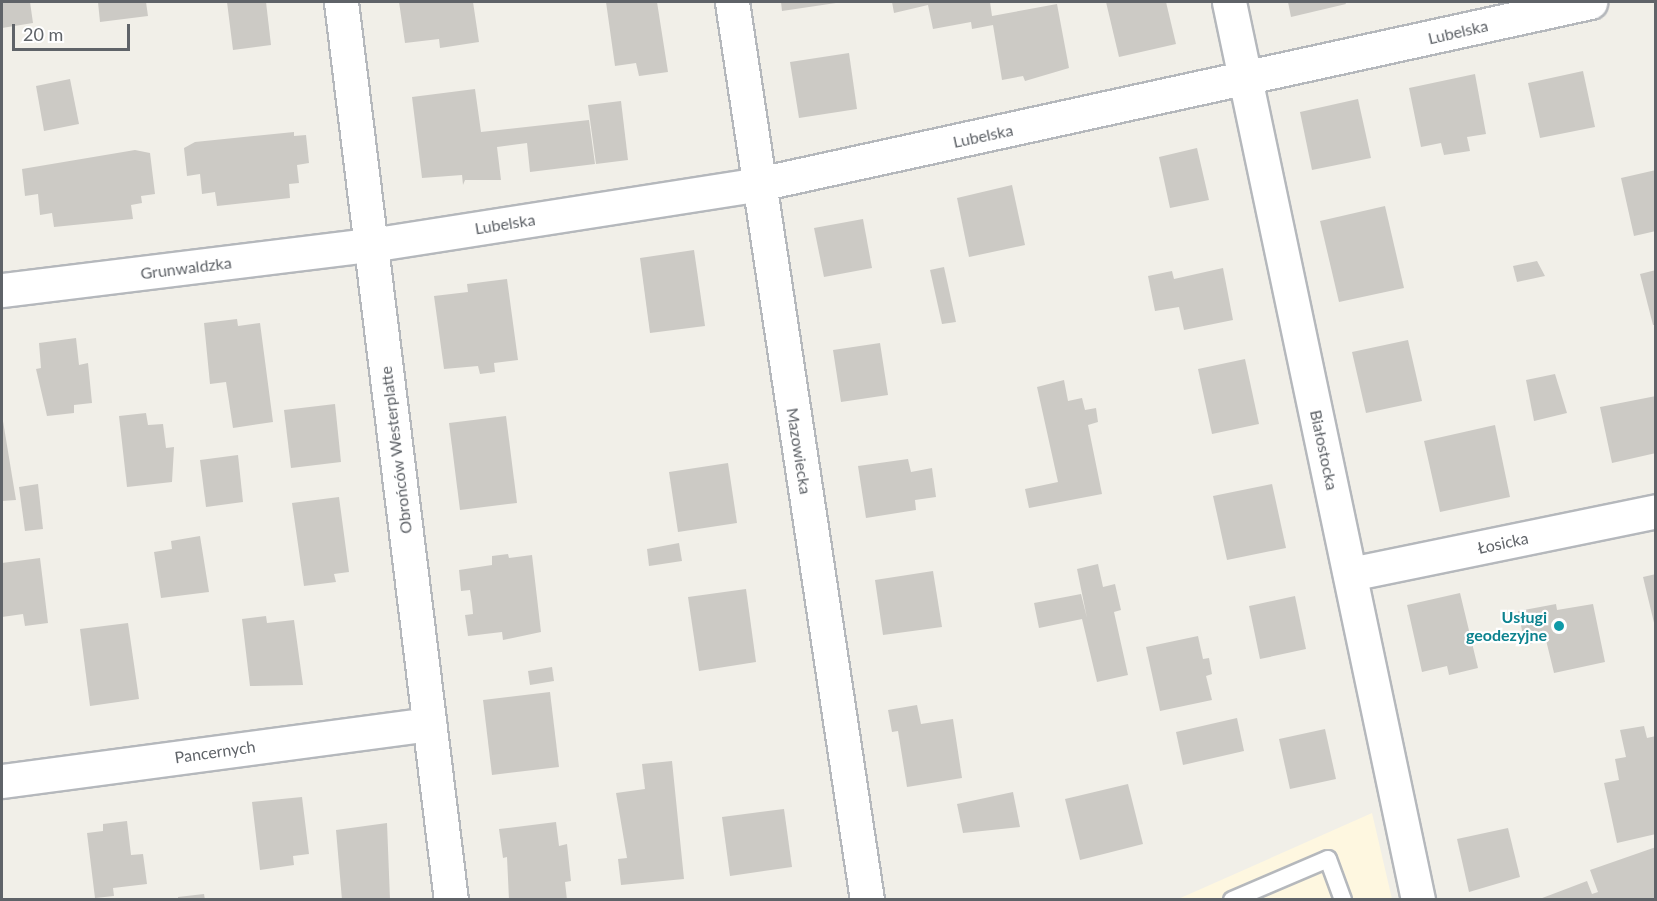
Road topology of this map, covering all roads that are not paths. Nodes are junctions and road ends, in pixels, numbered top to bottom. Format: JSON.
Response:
{"nodes":[{"id":1,"x":341,"y":2,"type":"edge"},
{"id":2,"x":732,"y":2,"type":"edge"},
{"id":3,"x":1229,"y":2,"type":"edge"},
{"id":4,"x":1590,"y":2,"type":"edge"},
{"id":5,"x":1247,"y":80,"type":"junction"},
{"id":6,"x":759,"y":184,"type":"junction"},
{"id":7,"x":371,"y":245,"type":"junction"},
{"id":8,"x":2,"y":290,"type":"edge"},
{"id":9,"x":1656,"y":511,"type":"edge"},
{"id":10,"x":1350,"y":574,"type":"junction"},
{"id":11,"x":429,"y":724,"type":"junction"},
{"id":12,"x":2,"y":781,"type":"edge"},
{"id":13,"x":451,"y":900,"type":"edge"},
{"id":14,"x":867,"y":900,"type":"edge"},
{"id":15,"x":1232,"y":900,"type":"edge"},
{"id":16,"x":1343,"y":900,"type":"edge"},
{"id":17,"x":1418,"y":900,"type":"edge"}],
"edges":[{"from":1,"to":7,"type":"street","name":"Obrońców Westerplatte"},
{"from":2,"to":6,"type":"street","name":"Mazowiecka"},
{"from":3,"to":5,"type":"street","name":"Białostocka"},
{"from":4,"to":5,"type":"street","name":"Lubelska"},
{"from":5,"to":6,"type":"street","name":"Lubelska"},
{"from":5,"to":10,"type":"street","name":"Białostocka"},
{"from":6,"to":7,"type":"street","name":"Lubelska"},
{"from":6,"to":14,"type":"street","name":"Mazowiecka"},
{"from":7,"to":8,"type":"street","name":"Grunwaldzka"},
{"from":7,"to":11,"type":"street","name":"Obrońców Westerplatte"},
{"from":9,"to":10,"type":"street","name":"Łosicka"},
{"from":10,"to":17,"type":"street","name":"Białostocka"},
{"from":11,"to":12,"type":"street","name":"Pancernych"},
{"from":11,"to":13,"type":"street","name":"Obrońców Westerplatte"},
{"from":15,"to":16,"type":"lane"}]}
